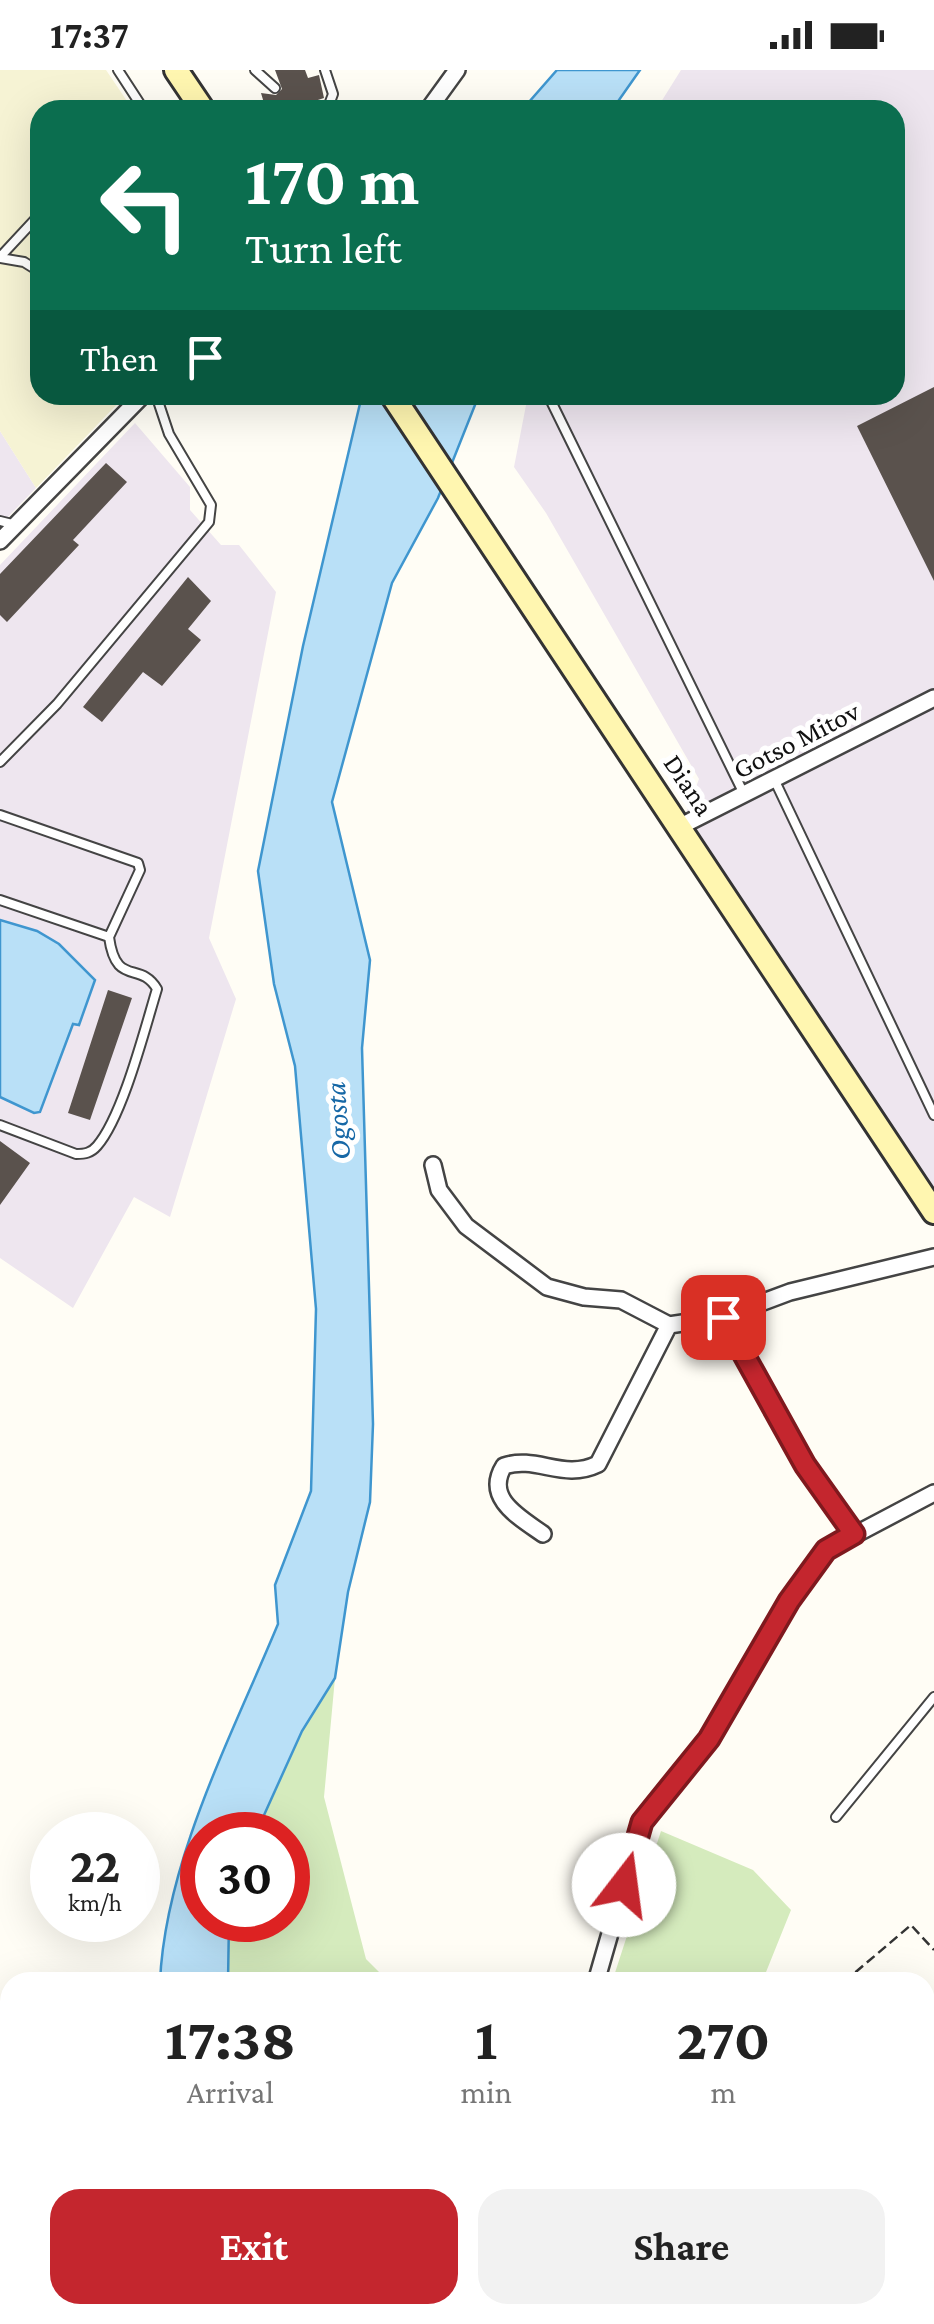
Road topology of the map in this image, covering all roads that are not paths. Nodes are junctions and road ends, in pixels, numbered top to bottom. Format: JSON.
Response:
{"nodes":[{"id":1,"x":118,"y":70,"type":"edge"},
{"id":2,"x":176,"y":70,"type":"edge"},
{"id":3,"x":255,"y":70,"type":"edge"},
{"id":4,"x":325,"y":70,"type":"edge"},
{"id":5,"x":457,"y":70,"type":"edge"},
{"id":6,"x":276,"y":88,"type":"dead end"},
{"id":7,"x":138,"y":100,"type":"edge"},
{"id":8,"x":196,"y":100,"type":"edge"},
{"id":9,"x":331,"y":100,"type":"edge"},
{"id":10,"x":435,"y":100,"type":"edge"},
{"id":11,"x":30,"y":225,"type":"edge"},
{"id":12,"x":0,"y":258,"type":"edge"},
{"id":13,"x":30,"y":266,"type":"edge"},
{"id":14,"x":127,"y":405,"type":"edge"},
{"id":15,"x":159,"y":405,"type":"edge"},
{"id":16,"x":399,"y":405,"type":"edge"},
{"id":17,"x":553,"y":405,"type":"edge"},
{"id":18,"x":8,"y":523,"type":"edge"},
{"id":19,"x":0,"y":541,"type":"edge"},
{"id":20,"x":934,"y":698,"type":"edge"},
{"id":21,"x":0,"y":762,"type":"edge"},
{"id":22,"x":774,"y":780,"type":"junction"},
{"id":23,"x":744,"y":794,"type":"junction"},
{"id":24,"x":0,"y":815,"type":"edge"},
{"id":25,"x":681,"y":826,"type":"junction"},
{"id":26,"x":0,"y":900,"type":"edge"},
{"id":27,"x":109,"y":937,"type":"junction"},
{"id":28,"x":934,"y":1115,"type":"edge"},
{"id":29,"x":0,"y":1125,"type":"edge"},
{"id":30,"x":433,"y":1165,"type":"dead end"},
{"id":31,"x":930,"y":1199,"type":"edge"},
{"id":32,"x":934,"y":1257,"type":"edge"},
{"id":33,"x":723,"y":1317,"type":"junction"},
{"id":34,"x":669,"y":1326,"type":"junction"},
{"id":35,"x":934,"y":1494,"type":"edge"},
{"id":36,"x":543,"y":1534,"type":"dead end"},
{"id":37,"x":854,"y":1534,"type":"junction"},
{"id":38,"x":934,"y":1697,"type":"edge"},
{"id":39,"x":836,"y":1817,"type":"dead end"},
{"id":40,"x":599,"y":1972,"type":"edge"}],
"edges":[{"from":1,"to":7,"type":"lane"},
{"from":2,"to":8,"type":"main road"},
{"from":3,"to":6,"type":"lane"},
{"from":4,"to":9,"type":"lane"},
{"from":5,"to":10,"type":"street"},
{"from":11,"to":12,"type":"lane"},
{"from":12,"to":13,"type":"lane"},
{"from":14,"to":18,"type":"street"},
{"from":15,"to":21,"type":"lane"},
{"from":16,"to":25,"type":"main road","name":"Diana"},
{"from":17,"to":23,"type":"lane"},
{"from":18,"to":19,"type":"street"},
{"from":20,"to":22,"type":"street","name":"Gotso Mitov"},
{"from":22,"to":23,"type":"street","name":"Gotso Mitov"},
{"from":22,"to":28,"type":"lane"},
{"from":23,"to":25,"type":"street","name":"Gotso Mitov"},
{"from":24,"to":27,"type":"lane"},
{"from":25,"to":31,"type":"main road","name":"Diana"},
{"from":26,"to":27,"type":"lane"},
{"from":27,"to":29,"type":"lane"},
{"from":30,"to":34,"type":"street"},
{"from":32,"to":33,"type":"street"},
{"from":33,"to":34,"type":"street"},
{"from":33,"to":37,"type":"street"},
{"from":34,"to":36,"type":"street"},
{"from":35,"to":37,"type":"street"},
{"from":37,"to":40,"type":"street"},
{"from":38,"to":39,"type":"lane"}]}
